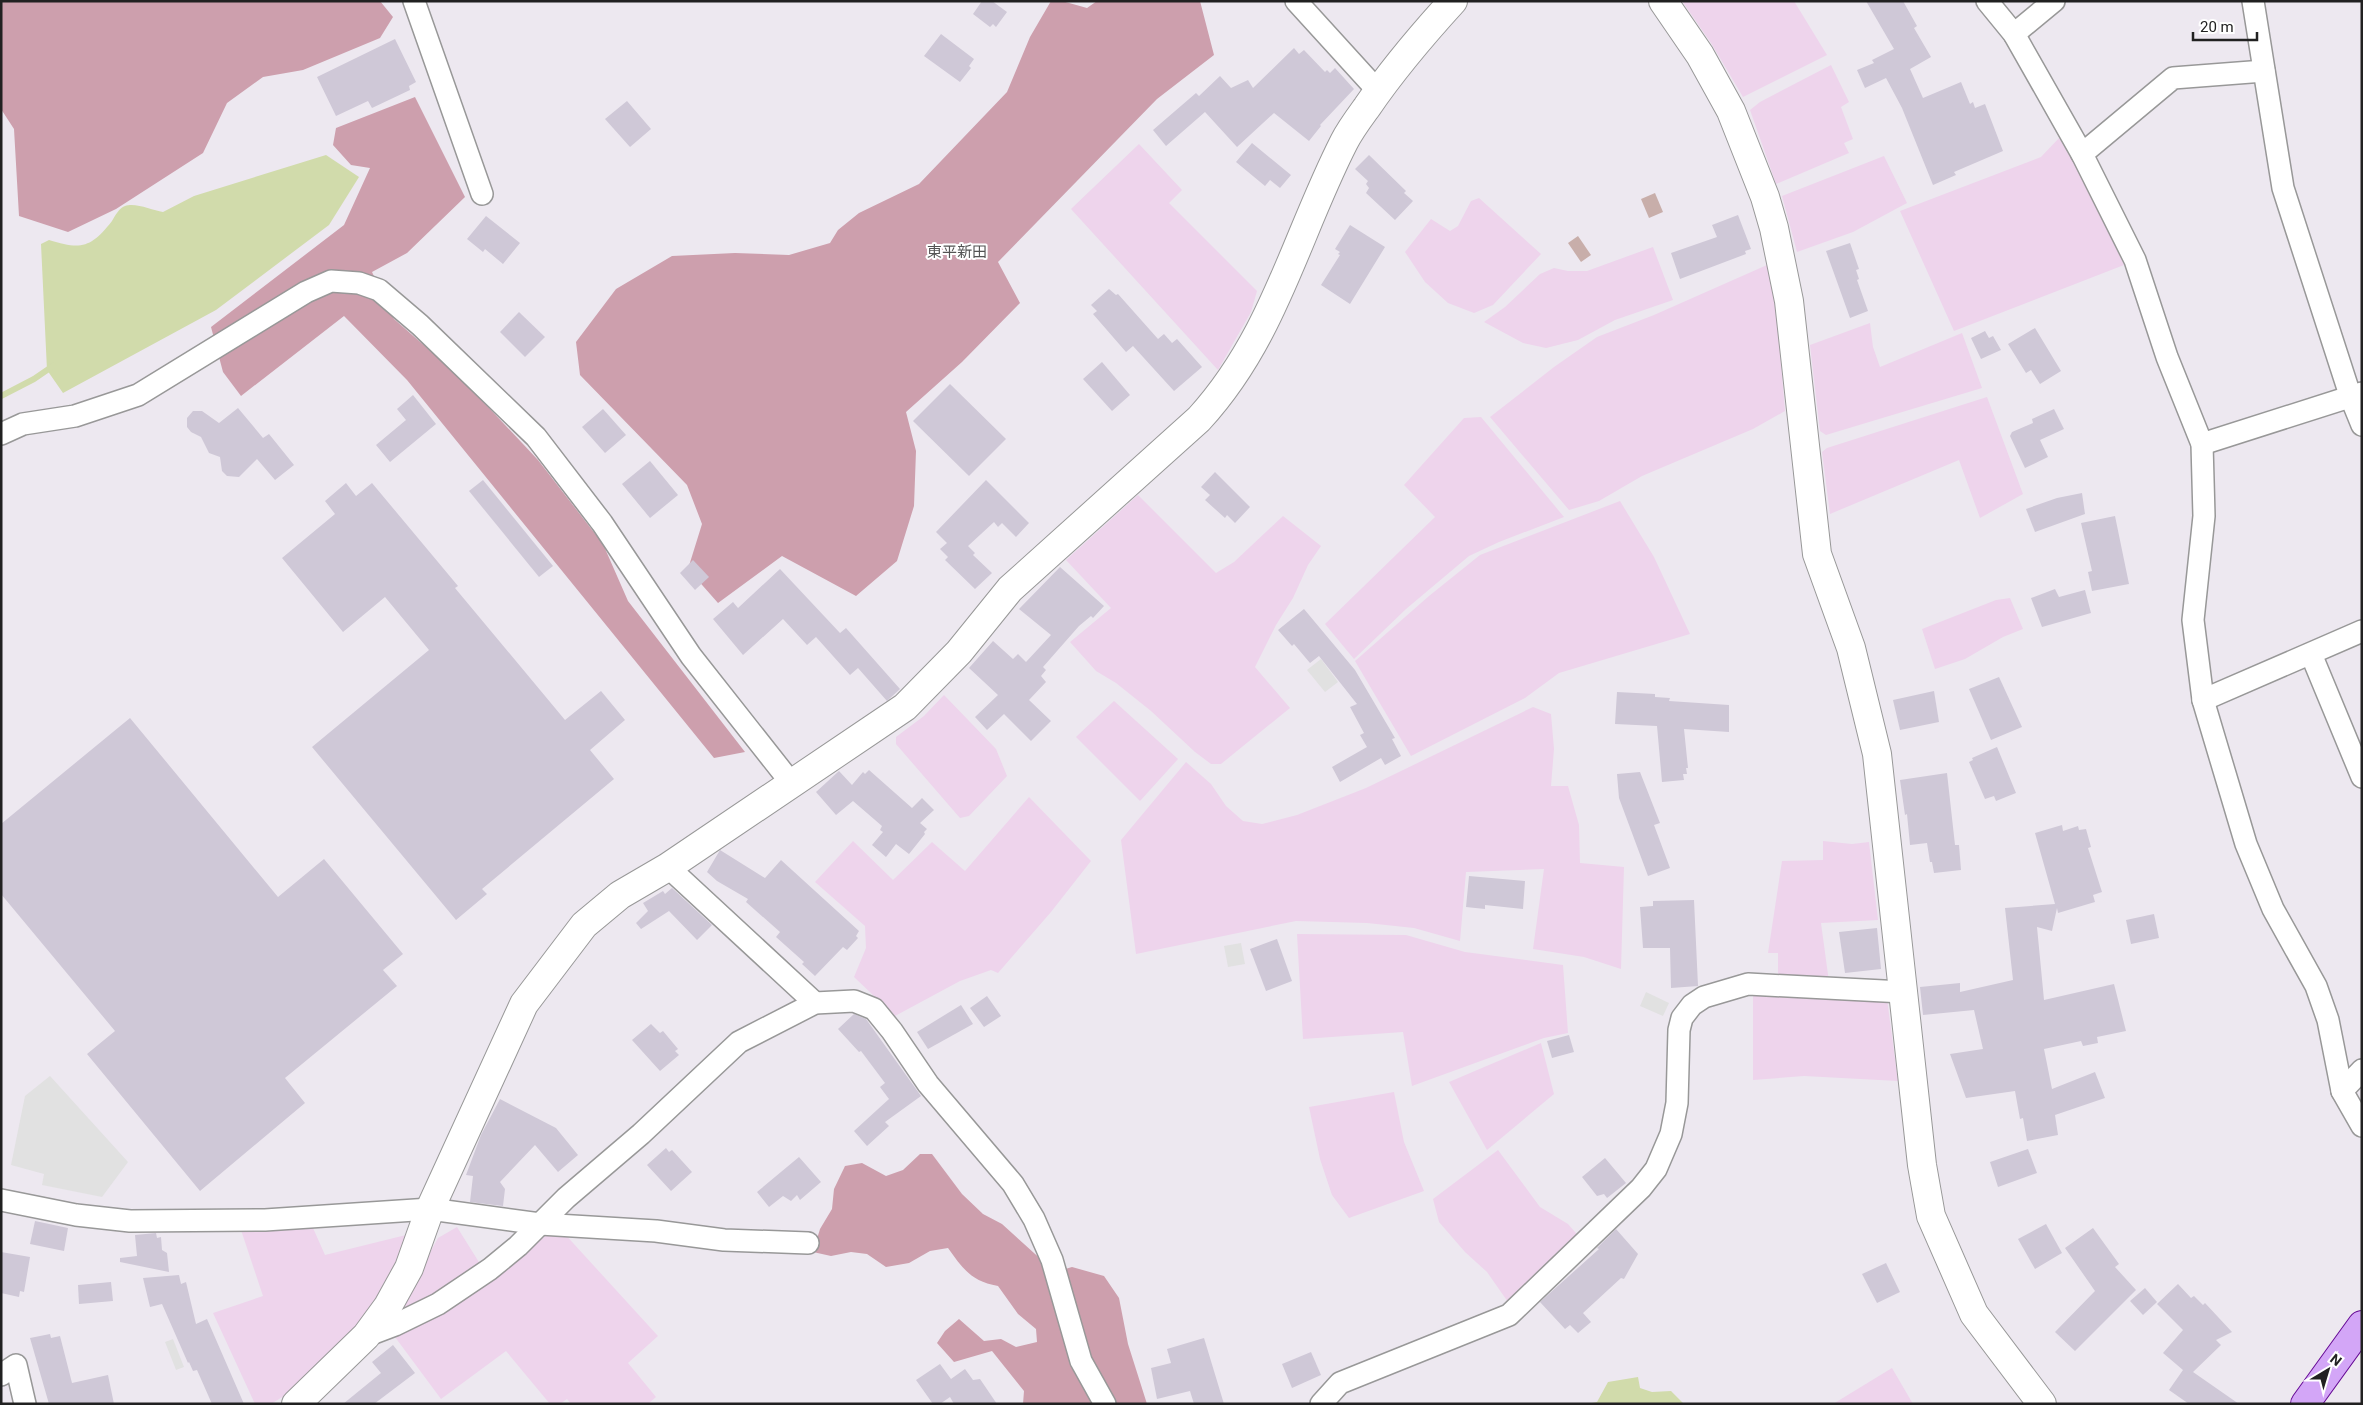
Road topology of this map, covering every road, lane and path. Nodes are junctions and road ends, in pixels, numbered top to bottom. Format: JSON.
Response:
{"nodes":[{"id":1,"x":414,"y":1,"type":"edge"},
{"id":2,"x":1296,"y":1,"type":"edge"},
{"id":3,"x":1453,"y":1,"type":"edge"},
{"id":4,"x":1663,"y":1,"type":"edge"},
{"id":5,"x":1987,"y":1,"type":"edge"},
{"id":6,"x":2054,"y":1,"type":"edge"},
{"id":7,"x":2253,"y":1,"type":"edge"},
{"id":8,"x":2014,"y":34,"type":"junction"},
{"id":9,"x":2264,"y":71,"type":"junction"},
{"id":10,"x":1378,"y":91,"type":"junction"},
{"id":11,"x":2082,"y":154,"type":"junction"},
{"id":12,"x":482,"y":194,"type":"dead end"},
{"id":13,"x":2356,"y":396,"type":"edge"},
{"id":14,"x":2362,"y":425,"type":"edge"},
{"id":15,"x":1,"y":434,"type":"edge"},
{"id":16,"x":2202,"y":444,"type":"junction"},
{"id":17,"x":2362,"y":631,"type":"edge"},
{"id":18,"x":2311,"y":654,"type":"junction"},
{"id":19,"x":2203,"y":700,"type":"junction"},
{"id":20,"x":2362,"y":777,"type":"edge"},
{"id":21,"x":792,"y":784,"type":"junction"},
{"id":22,"x":668,"y":867,"type":"junction"},
{"id":23,"x":1904,"y":992,"type":"junction"},
{"id":24,"x":816,"y":1003,"type":"junction"},
{"id":25,"x":2362,"y":1070,"type":"edge"},
{"id":26,"x":2342,"y":1091,"type":"junction"},
{"id":27,"x":2362,"y":1126,"type":"edge"},
{"id":28,"x":1,"y":1200,"type":"edge"},
{"id":29,"x":430,"y":1209,"type":"junction"},
{"id":30,"x":540,"y":1224,"type":"junction"},
{"id":31,"x":808,"y":1243,"type":"dead end"},
{"id":32,"x":2362,"y":1325,"type":"edge"},
{"id":33,"x":366,"y":1336,"type":"junction"},
{"id":34,"x":1,"y":1375,"type":"edge"},
{"id":35,"x":26,"y":1404,"type":"edge"},
{"id":36,"x":296,"y":1404,"type":"edge"},
{"id":37,"x":1106,"y":1404,"type":"edge"},
{"id":38,"x":1321,"y":1404,"type":"edge"},
{"id":39,"x":2042,"y":1404,"type":"edge"},
{"id":40,"x":2305,"y":1404,"type":"edge"}],
"edges":[{"from":1,"to":12,"type":"street"},
{"from":2,"to":10,"type":"street"},
{"from":3,"to":10,"type":"street"},
{"from":4,"to":23,"type":"street"},
{"from":5,"to":8,"type":"street"},
{"from":6,"to":8,"type":"street"},
{"from":7,"to":9,"type":"street"},
{"from":8,"to":11,"type":"street"},
{"from":9,"to":11,"type":"street"},
{"from":9,"to":13,"type":"street"},
{"from":10,"to":21,"type":"street"},
{"from":11,"to":16,"type":"street"},
{"from":13,"to":14,"type":"street"},
{"from":13,"to":16,"type":"street"},
{"from":15,"to":21,"type":"street"},
{"from":16,"to":19,"type":"street"},
{"from":17,"to":18,"type":"street"},
{"from":18,"to":19,"type":"street"},
{"from":18,"to":20,"type":"street"},
{"from":19,"to":26,"type":"street"},
{"from":21,"to":22,"type":"street"},
{"from":22,"to":24,"type":"street"},
{"from":22,"to":29,"type":"street"},
{"from":23,"to":38,"type":"street"},
{"from":23,"to":39,"type":"street"},
{"from":24,"to":30,"type":"street"},
{"from":24,"to":37,"type":"street"},
{"from":25,"to":26,"type":"street"},
{"from":26,"to":27,"type":"street"},
{"from":28,"to":29,"type":"street"},
{"from":29,"to":30,"type":"street"},
{"from":29,"to":33,"type":"street"},
{"from":30,"to":31,"type":"street"},
{"from":30,"to":33,"type":"street"},
{"from":32,"to":40,"type":"main road"},
{"from":33,"to":36,"type":"street"},
{"from":34,"to":35,"type":"street"}]}
